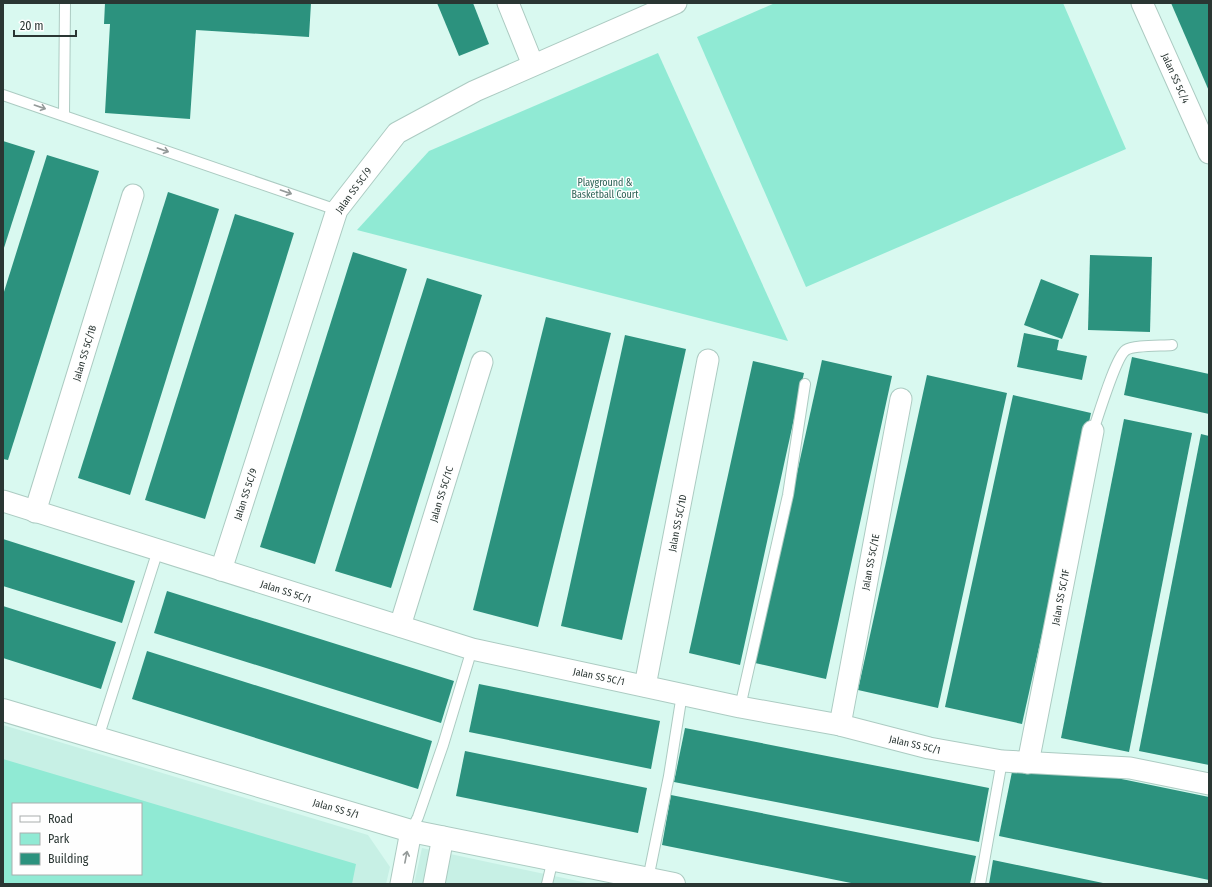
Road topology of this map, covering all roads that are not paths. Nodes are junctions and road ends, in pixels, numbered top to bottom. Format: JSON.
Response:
{"nodes":[{"id":1,"x":65,"y":3,"type":"edge"},
{"id":2,"x":508,"y":3,"type":"edge"},
{"id":3,"x":676,"y":3,"type":"edge"},
{"id":4,"x":1142,"y":3,"type":"edge"},
{"id":5,"x":534,"y":65,"type":"junction"},
{"id":6,"x":3,"y":95,"type":"edge"},
{"id":7,"x":64,"y":116,"type":"junction"},
{"id":8,"x":1208,"y":147,"type":"edge"},
{"id":9,"x":133,"y":195,"type":"dead end"},
{"id":10,"x":337,"y":210,"type":"junction"},
{"id":11,"x":1172,"y":345,"type":"dead end"},
{"id":12,"x":708,"y":360,"type":"dead end"},
{"id":13,"x":482,"y":362,"type":"dead end"},
{"id":14,"x":805,"y":384,"type":"dead end"},
{"id":15,"x":901,"y":399,"type":"dead end"},
{"id":16,"x":1093,"y":431,"type":"joint"},
{"id":17,"x":3,"y":502,"type":"edge"},
{"id":18,"x":35,"y":512,"type":"junction"},
{"id":19,"x":158,"y":550,"type":"junction"},
{"id":20,"x":221,"y":570,"type":"junction"},
{"id":21,"x":400,"y":626,"type":"junction"},
{"id":22,"x":472,"y":649,"type":"junction"},
{"id":23,"x":645,"y":686,"type":"junction"},
{"id":24,"x":682,"y":694,"type":"junction"},
{"id":25,"x":740,"y":707,"type":"junction"},
{"id":26,"x":3,"y":710,"type":"edge"},
{"id":27,"x":840,"y":726,"type":"junction"},
{"id":28,"x":98,"y":738,"type":"junction"},
{"id":29,"x":1002,"y":761,"type":"junction"},
{"id":30,"x":1028,"y":763,"type":"junction"},
{"id":31,"x":1209,"y":784,"type":"edge"},
{"id":32,"x":411,"y":830,"type":"junction"},
{"id":33,"x":443,"y":837,"type":"junction"},
{"id":34,"x":553,"y":859,"type":"junction"},
{"id":35,"x":647,"y":881,"type":"edge"},
{"id":36,"x":401,"y":884,"type":"edge"},
{"id":37,"x":434,"y":884,"type":"edge"},
{"id":38,"x":547,"y":884,"type":"edge"},
{"id":39,"x":674,"y":884,"type":"edge"},
{"id":40,"x":980,"y":884,"type":"edge"}],
"edges":[{"from":1,"to":7,"type":"lane"},
{"from":2,"to":5,"type":"street"},
{"from":3,"to":5,"type":"street","name":"Jalan SS 5C/9"},
{"from":4,"to":8,"type":"street","name":"Jalan SS 5C/4"},
{"from":5,"to":10,"type":"street","name":"Jalan SS 5C/9"},
{"from":6,"to":7,"type":"lane","one_way":true},
{"from":7,"to":10,"type":"lane","one_way":true},
{"from":9,"to":18,"type":"street","name":"Jalan SS 5C/1B"},
{"from":10,"to":20,"type":"street","name":"Jalan SS 5C/9"},
{"from":11,"to":16,"type":"lane"},
{"from":12,"to":23,"type":"street","name":"Jalan SS 5C/1D"},
{"from":13,"to":21,"type":"street","name":"Jalan SS 5C/1C"},
{"from":14,"to":25,"type":"lane"},
{"from":15,"to":27,"type":"street","name":"Jalan SS 5C/1E"},
{"from":16,"to":30,"type":"street","name":"Jalan SS 5C/1F"},
{"from":17,"to":18,"type":"street","name":"Jalan SS 5C/1"},
{"from":18,"to":19,"type":"street","name":"Jalan SS 5C/1"},
{"from":19,"to":20,"type":"street","name":"Jalan SS 5C/1"},
{"from":19,"to":28,"type":"lane"},
{"from":20,"to":21,"type":"street","name":"Jalan SS 5C/1"},
{"from":21,"to":22,"type":"street","name":"Jalan SS 5C/1"},
{"from":22,"to":23,"type":"street","name":"Jalan SS 5C/1"},
{"from":22,"to":32,"type":"lane"},
{"from":23,"to":24,"type":"street","name":"Jalan SS 5C/1"},
{"from":24,"to":25,"type":"street","name":"Jalan SS 5C/1"},
{"from":24,"to":35,"type":"lane"},
{"from":25,"to":27,"type":"street","name":"Jalan SS 5C/1"},
{"from":26,"to":28,"type":"street","name":"Jalan SS 5/1"},
{"from":27,"to":29,"type":"street","name":"Jalan SS 5C/1"},
{"from":28,"to":32,"type":"street","name":"Jalan SS 5/1"},
{"from":29,"to":30,"type":"street","name":"Jalan SS 5C/1"},
{"from":29,"to":40,"type":"lane"},
{"from":30,"to":31,"type":"street","name":"Jalan SS 5C/1"},
{"from":32,"to":33,"type":"street","name":"Jalan SS 5/1"},
{"from":36,"to":32,"type":"street","one_way":true},
{"from":33,"to":34,"type":"street","name":"Jalan SS 5/1"},
{"from":33,"to":37,"type":"street"},
{"from":34,"to":35,"type":"street","name":"Jalan SS 5/1"},
{"from":34,"to":38,"type":"lane"},
{"from":35,"to":39,"type":"street","name":"Jalan SS 5/1"}]}
